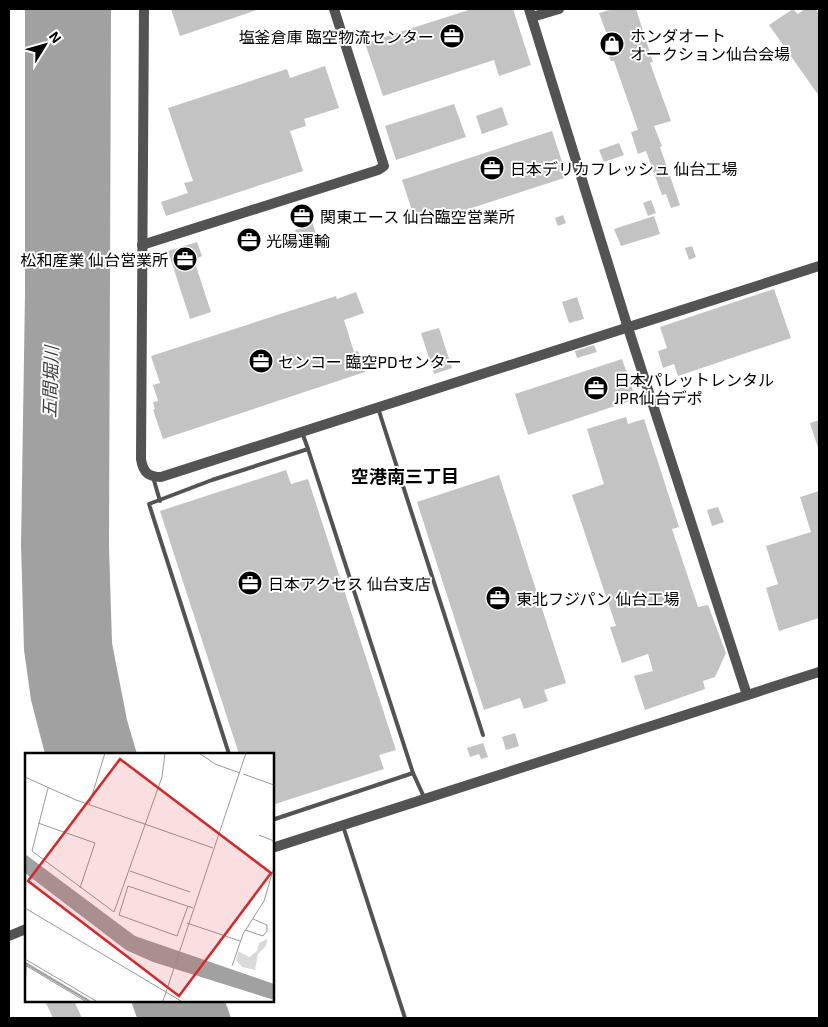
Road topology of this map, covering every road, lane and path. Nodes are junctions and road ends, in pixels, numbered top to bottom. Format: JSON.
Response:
{"nodes":[{"id":1,"x":144,"y":9,"type":"edge"},
{"id":2,"x":334,"y":9,"type":"edge"},
{"id":3,"x":559,"y":9,"type":"edge"},
{"id":4,"x":530,"y":13,"type":"edge"},
{"id":5,"x":142,"y":245,"type":"junction"},
{"id":6,"x":819,"y":266,"type":"edge"},
{"id":7,"x":628,"y":328,"type":"junction"},
{"id":8,"x":378,"y":408,"type":"junction"},
{"id":9,"x":302,"y":432,"type":"junction"},
{"id":10,"x":308,"y":449,"type":"junction"},
{"id":11,"x":153,"y":477,"type":"junction"},
{"id":12,"x":160,"y":500,"type":"junction"},
{"id":13,"x":819,"y":672,"type":"edge"},
{"id":14,"x":747,"y":695,"type":"junction"},
{"id":15,"x":483,"y":735,"type":"dead end"},
{"id":16,"x":229,"y":753,"type":"edge"},
{"id":17,"x":413,"y":773,"type":"junction"},
{"id":18,"x":424,"y":799,"type":"junction"},
{"id":19,"x":274,"y":819,"type":"edge"},
{"id":20,"x":343,"y":826,"type":"junction"},
{"id":21,"x":274,"y":847,"type":"edge"},
{"id":22,"x":25,"y":928,"type":"edge"},
{"id":23,"x":9,"y":936,"type":"edge"},
{"id":24,"x":405,"y":1018,"type":"edge"}],
"edges":[{"from":1,"to":5,"type":"street"},
{"from":2,"to":5,"type":"street"},
{"from":3,"to":4,"type":"street"},
{"from":4,"to":7,"type":"street"},
{"from":5,"to":11,"type":"street"},
{"from":6,"to":7,"type":"street"},
{"from":7,"to":8,"type":"street"},
{"from":7,"to":14,"type":"street"},
{"from":8,"to":9,"type":"street"},
{"from":8,"to":15,"type":"lane"},
{"from":9,"to":10,"type":"lane"},
{"from":9,"to":11,"type":"street"},
{"from":10,"to":12,"type":"lane"},
{"from":10,"to":17,"type":"lane"},
{"from":11,"to":12,"type":"lane"},
{"from":12,"to":16,"type":"lane"},
{"from":13,"to":14,"type":"street"},
{"from":14,"to":18,"type":"street"},
{"from":17,"to":18,"type":"lane"},
{"from":17,"to":19,"type":"lane"},
{"from":18,"to":20,"type":"street"},
{"from":20,"to":21,"type":"street"},
{"from":20,"to":24,"type":"lane"},
{"from":22,"to":23,"type":"street"}]}
